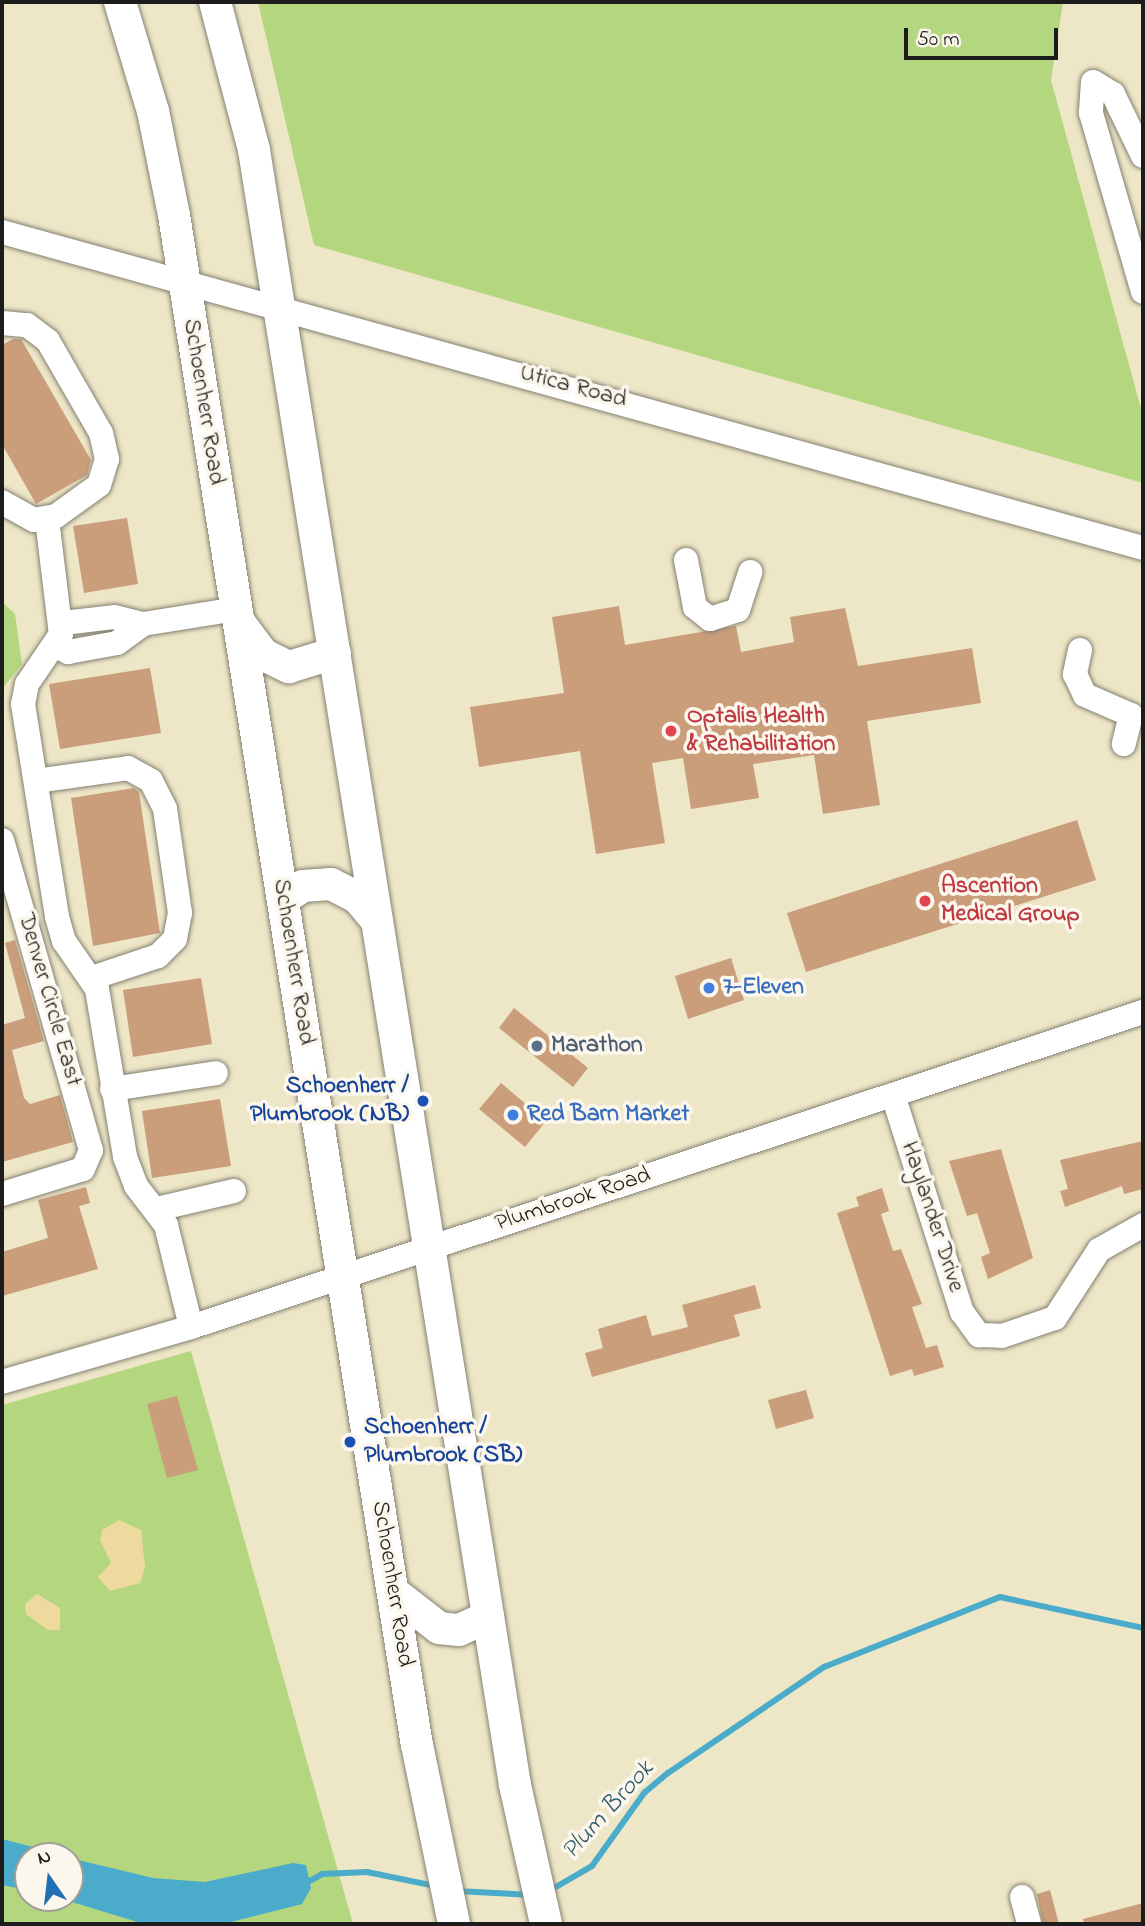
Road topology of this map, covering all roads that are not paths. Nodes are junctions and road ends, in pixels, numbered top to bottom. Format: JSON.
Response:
{"nodes":[{"id":1,"x":120,"y":2,"type":"edge"},
{"id":2,"x":215,"y":2,"type":"edge"},
{"id":3,"x":1143,"y":156,"type":"edge"},
{"id":4,"x":1133,"y":216,"type":"edge"},
{"id":5,"x":2,"y":232,"type":"edge"},
{"id":6,"x":182,"y":278,"type":"junction"},
{"id":7,"x":1143,"y":292,"type":"edge"},
{"id":8,"x":279,"y":305,"type":"junction"},
{"id":9,"x":2,"y":323,"type":"edge"},
{"id":10,"x":2,"y":502,"type":"edge"},
{"id":11,"x":47,"y":519,"type":"junction"},
{"id":12,"x":1143,"y":548,"type":"edge"},
{"id":13,"x":686,"y":560,"type":"dead end"},
{"id":14,"x":750,"y":572,"type":"dead end"},
{"id":15,"x":238,"y":615,"type":"junction"},
{"id":16,"x":60,"y":635,"type":"junction"},
{"id":17,"x":1080,"y":650,"type":"dead end"},
{"id":18,"x":335,"y":653,"type":"junction"},
{"id":19,"x":1124,"y":744,"type":"dead end"},
{"id":20,"x":36,"y":781,"type":"junction"},
{"id":21,"x":2,"y":840,"type":"edge"},
{"id":22,"x":283,"y":899,"type":"junction"},
{"id":23,"x":377,"y":921,"type":"junction"},
{"id":24,"x":92,"y":978,"type":"junction"},
{"id":25,"x":1143,"y":1012,"type":"edge"},
{"id":26,"x":216,"y":1073,"type":"dead end"},
{"id":27,"x":112,"y":1090,"type":"junction"},
{"id":28,"x":893,"y":1095,"type":"junction"},
{"id":29,"x":234,"y":1191,"type":"dead end"},
{"id":30,"x":2,"y":1194,"type":"edge"},
{"id":31,"x":156,"y":1209,"type":"junction"},
{"id":32,"x":1143,"y":1225,"type":"edge"},
{"id":33,"x":430,"y":1247,"type":"junction"},
{"id":34,"x":342,"y":1276,"type":"junction"},
{"id":35,"x":191,"y":1327,"type":"junction"},
{"id":36,"x":2,"y":1382,"type":"edge"},
{"id":37,"x":393,"y":1592,"type":"junction"},
{"id":38,"x":488,"y":1617,"type":"junction"},
{"id":39,"x":1021,"y":1897,"type":"dead end"},
{"id":40,"x":544,"y":1914,"type":"edge"},
{"id":41,"x":454,"y":1924,"type":"edge"},
{"id":42,"x":1029,"y":1924,"type":"edge"}],
"edges":[{"from":1,"to":6,"type":"main road","name":"Schoenherr Road"},
{"from":2,"to":8,"type":"main road"},
{"from":3,"to":4,"type":"street"},
{"from":4,"to":7,"type":"street"},
{"from":5,"to":6,"type":"street","name":"Utica Road"},
{"from":6,"to":8,"type":"street","name":"Utica Road"},
{"from":6,"to":15,"type":"main road","name":"Schoenherr Road"},
{"from":8,"to":12,"type":"street","name":"Utica Road"},
{"from":8,"to":18,"type":"main road"},
{"from":9,"to":11,"type":"street"},
{"from":10,"to":11,"type":"street"},
{"from":11,"to":16,"type":"street"},
{"from":13,"to":14,"type":"street"},
{"from":15,"to":16,"type":"street"},
{"from":15,"to":18,"type":"main road"},
{"from":15,"to":22,"type":"main road","name":"Schoenherr Road"},
{"from":16,"to":20,"type":"street"},
{"from":17,"to":19,"type":"street"},
{"from":18,"to":23,"type":"main road"},
{"from":20,"to":24,"type":"street"},
{"from":20,"to":24,"type":"street"},
{"from":21,"to":30,"type":"street","name":"Denver Circle East"},
{"from":22,"to":23,"type":"main road"},
{"from":22,"to":34,"type":"main road","name":"Schoenherr Road"},
{"from":23,"to":33,"type":"main road"},
{"from":24,"to":27,"type":"street"},
{"from":25,"to":28,"type":"street","name":"Plumbrook Road"},
{"from":26,"to":27,"type":"street"},
{"from":27,"to":31,"type":"street"},
{"from":28,"to":32,"type":"street","name":"Haylander Drive"},
{"from":28,"to":33,"type":"street","name":"Plumbrook Road"},
{"from":29,"to":31,"type":"street"},
{"from":31,"to":35,"type":"street"},
{"from":33,"to":34,"type":"street","name":"Plumbrook Road"},
{"from":33,"to":38,"type":"main road"},
{"from":34,"to":35,"type":"street","name":"Plumbrook Road"},
{"from":34,"to":37,"type":"main road","name":"Schoenherr Road"},
{"from":35,"to":36,"type":"street","name":"Plumbrook Road"},
{"from":37,"to":38,"type":"main road"},
{"from":37,"to":41,"type":"main road","name":"Schoenherr Road"},
{"from":38,"to":40,"type":"main road"},
{"from":39,"to":42,"type":"street"}]}
